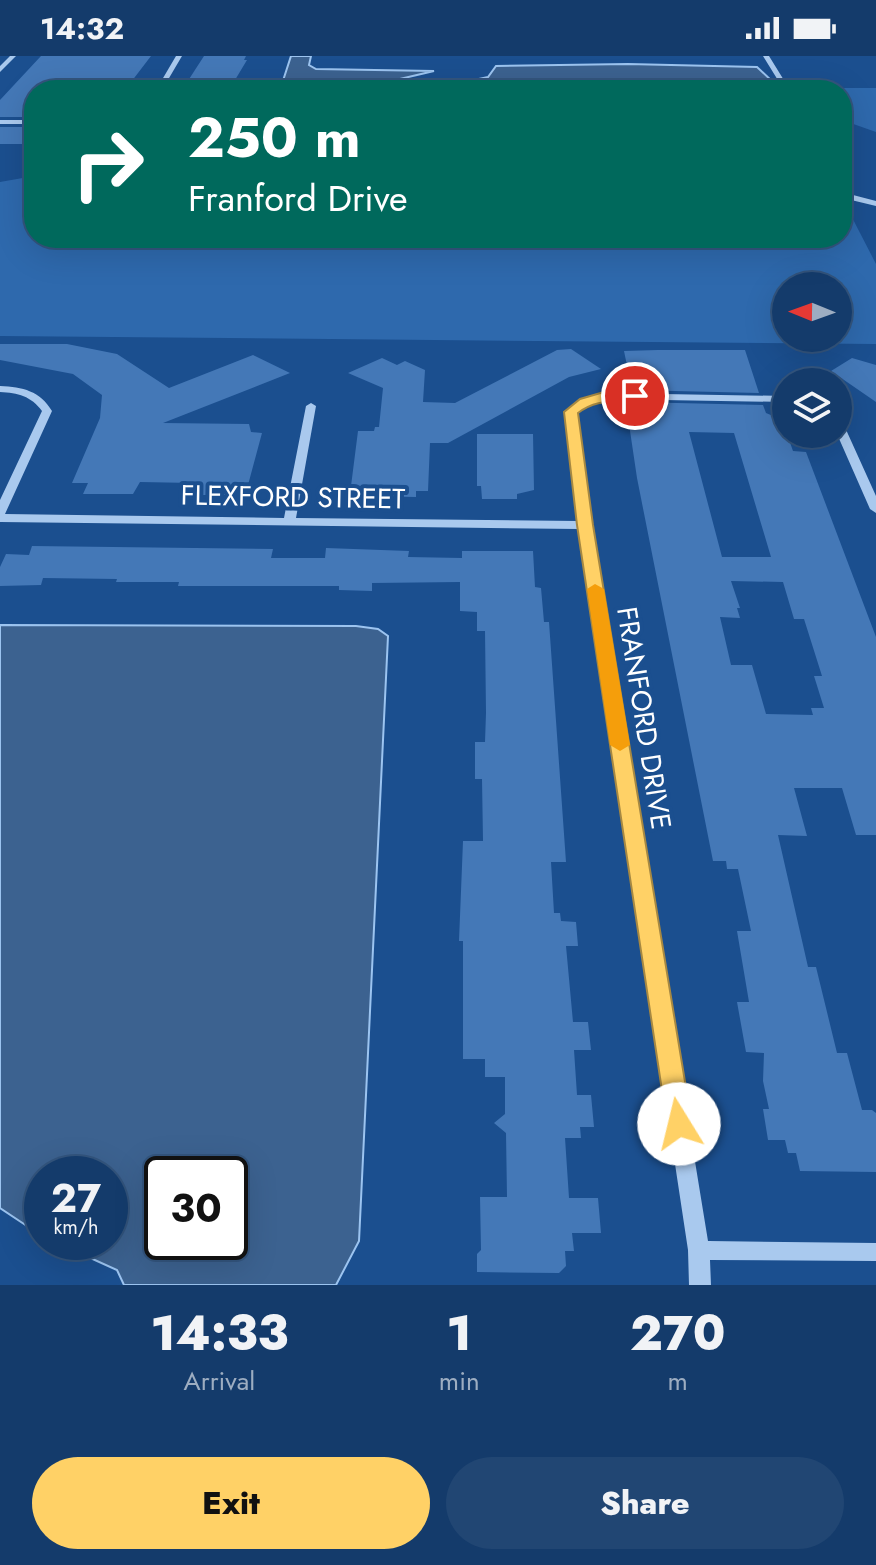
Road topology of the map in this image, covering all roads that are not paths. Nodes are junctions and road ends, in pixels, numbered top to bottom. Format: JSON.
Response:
{"nodes":[{"id":1,"x":13,"y":56,"type":"edge"},
{"id":2,"x":179,"y":56,"type":"edge"},
{"id":3,"x":766,"y":56,"type":"edge"},
{"id":4,"x":0,"y":70,"type":"edge"},
{"id":5,"x":165,"y":80,"type":"edge"},
{"id":6,"x":781,"y":80,"type":"edge"},
{"id":7,"x":0,"y":122,"type":"edge"},
{"id":8,"x":24,"y":122,"type":"edge"},
{"id":9,"x":852,"y":198,"type":"edge"},
{"id":10,"x":876,"y":204,"type":"edge"},
{"id":11,"x":0,"y":389,"type":"edge"},
{"id":12,"x":772,"y":399,"type":"edge"},
{"id":13,"x":311,"y":406,"type":"dead end"},
{"id":14,"x":849,"y":448,"type":"edge"},
{"id":15,"x":876,"y":509,"type":"edge"},
{"id":16,"x":0,"y":516,"type":"edge"},
{"id":17,"x":290,"y":520,"type":"junction"},
{"id":18,"x":585,"y":525,"type":"junction"},
{"id":19,"x":699,"y":1250,"type":"junction"},
{"id":20,"x":876,"y":1252,"type":"edge"},
{"id":21,"x":700,"y":1285,"type":"edge"}],
"edges":[{"from":1,"to":4,"type":"street"},
{"from":2,"to":5,"type":"street"},
{"from":3,"to":6,"type":"street"},
{"from":7,"to":8,"type":"street"},
{"from":9,"to":10,"type":"street"},
{"from":11,"to":16,"type":"street"},
{"from":12,"to":18,"type":"street","name":"FRANFORD DRIVE"},
{"from":13,"to":17,"type":"street"},
{"from":14,"to":15,"type":"street"},
{"from":16,"to":17,"type":"street","name":"FLEXFORD STREET"},
{"from":17,"to":18,"type":"street","name":"FLEXFORD STREET"},
{"from":18,"to":19,"type":"street","name":"FRANFORD DRIVE"},
{"from":19,"to":20,"type":"street"},
{"from":19,"to":21,"type":"street","name":"FRANFORD DRIVE"}]}
